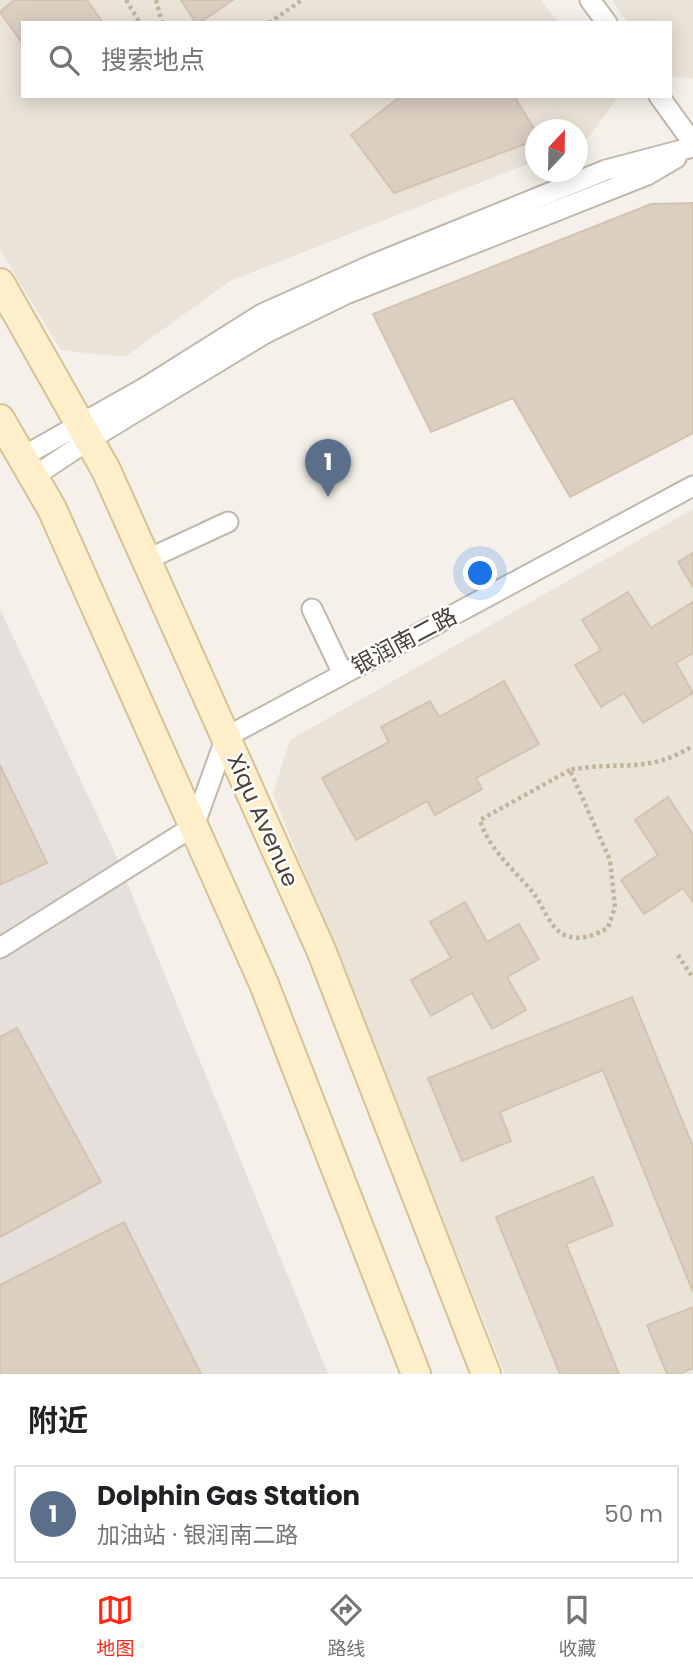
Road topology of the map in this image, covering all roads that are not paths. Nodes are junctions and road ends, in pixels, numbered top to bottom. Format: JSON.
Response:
{"nodes":[{"id":1,"x":590,"y":0,"type":"edge"},
{"id":2,"x":606,"y":21,"type":"edge"},
{"id":3,"x":660,"y":98,"type":"edge"},
{"id":4,"x":693,"y":146,"type":"edge"},
{"id":5,"x":0,"y":283,"type":"edge"},
{"id":6,"x":0,"y":419,"type":"edge"},
{"id":7,"x":84,"y":432,"type":"junction"},
{"id":8,"x":28,"y":467,"type":"junction"},
{"id":9,"x":693,"y":486,"type":"edge"},
{"id":10,"x":228,"y":522,"type":"dead end"},
{"id":11,"x":146,"y":560,"type":"junction"},
{"id":12,"x":312,"y":609,"type":"dead end"},
{"id":13,"x":343,"y":674,"type":"junction"},
{"id":14,"x":226,"y":737,"type":"junction"},
{"id":15,"x":194,"y":826,"type":"junction"},
{"id":16,"x":0,"y":948,"type":"edge"},
{"id":17,"x":416,"y":1374,"type":"edge"},
{"id":18,"x":486,"y":1374,"type":"edge"}],
"edges":[{"from":1,"to":2,"type":"street"},
{"from":3,"to":4,"type":"street"},
{"from":4,"to":7,"type":"street"},
{"from":5,"to":7,"type":"main road","name":"Xiqu Avenue"},
{"from":6,"to":8,"type":"main road"},
{"from":7,"to":8,"type":"street"},
{"from":7,"to":11,"type":"main road","name":"Xiqu Avenue"},
{"from":8,"to":15,"type":"main road"},
{"from":9,"to":13,"type":"street","name":"银润南二路"},
{"from":10,"to":11,"type":"street"},
{"from":11,"to":14,"type":"main road","name":"Xiqu Avenue"},
{"from":12,"to":13,"type":"street"},
{"from":13,"to":14,"type":"street","name":"银润南二路"},
{"from":14,"to":15,"type":"street"},
{"from":14,"to":18,"type":"main road","name":"Xiqu Avenue"},
{"from":15,"to":16,"type":"street"},
{"from":15,"to":17,"type":"main road"}]}
